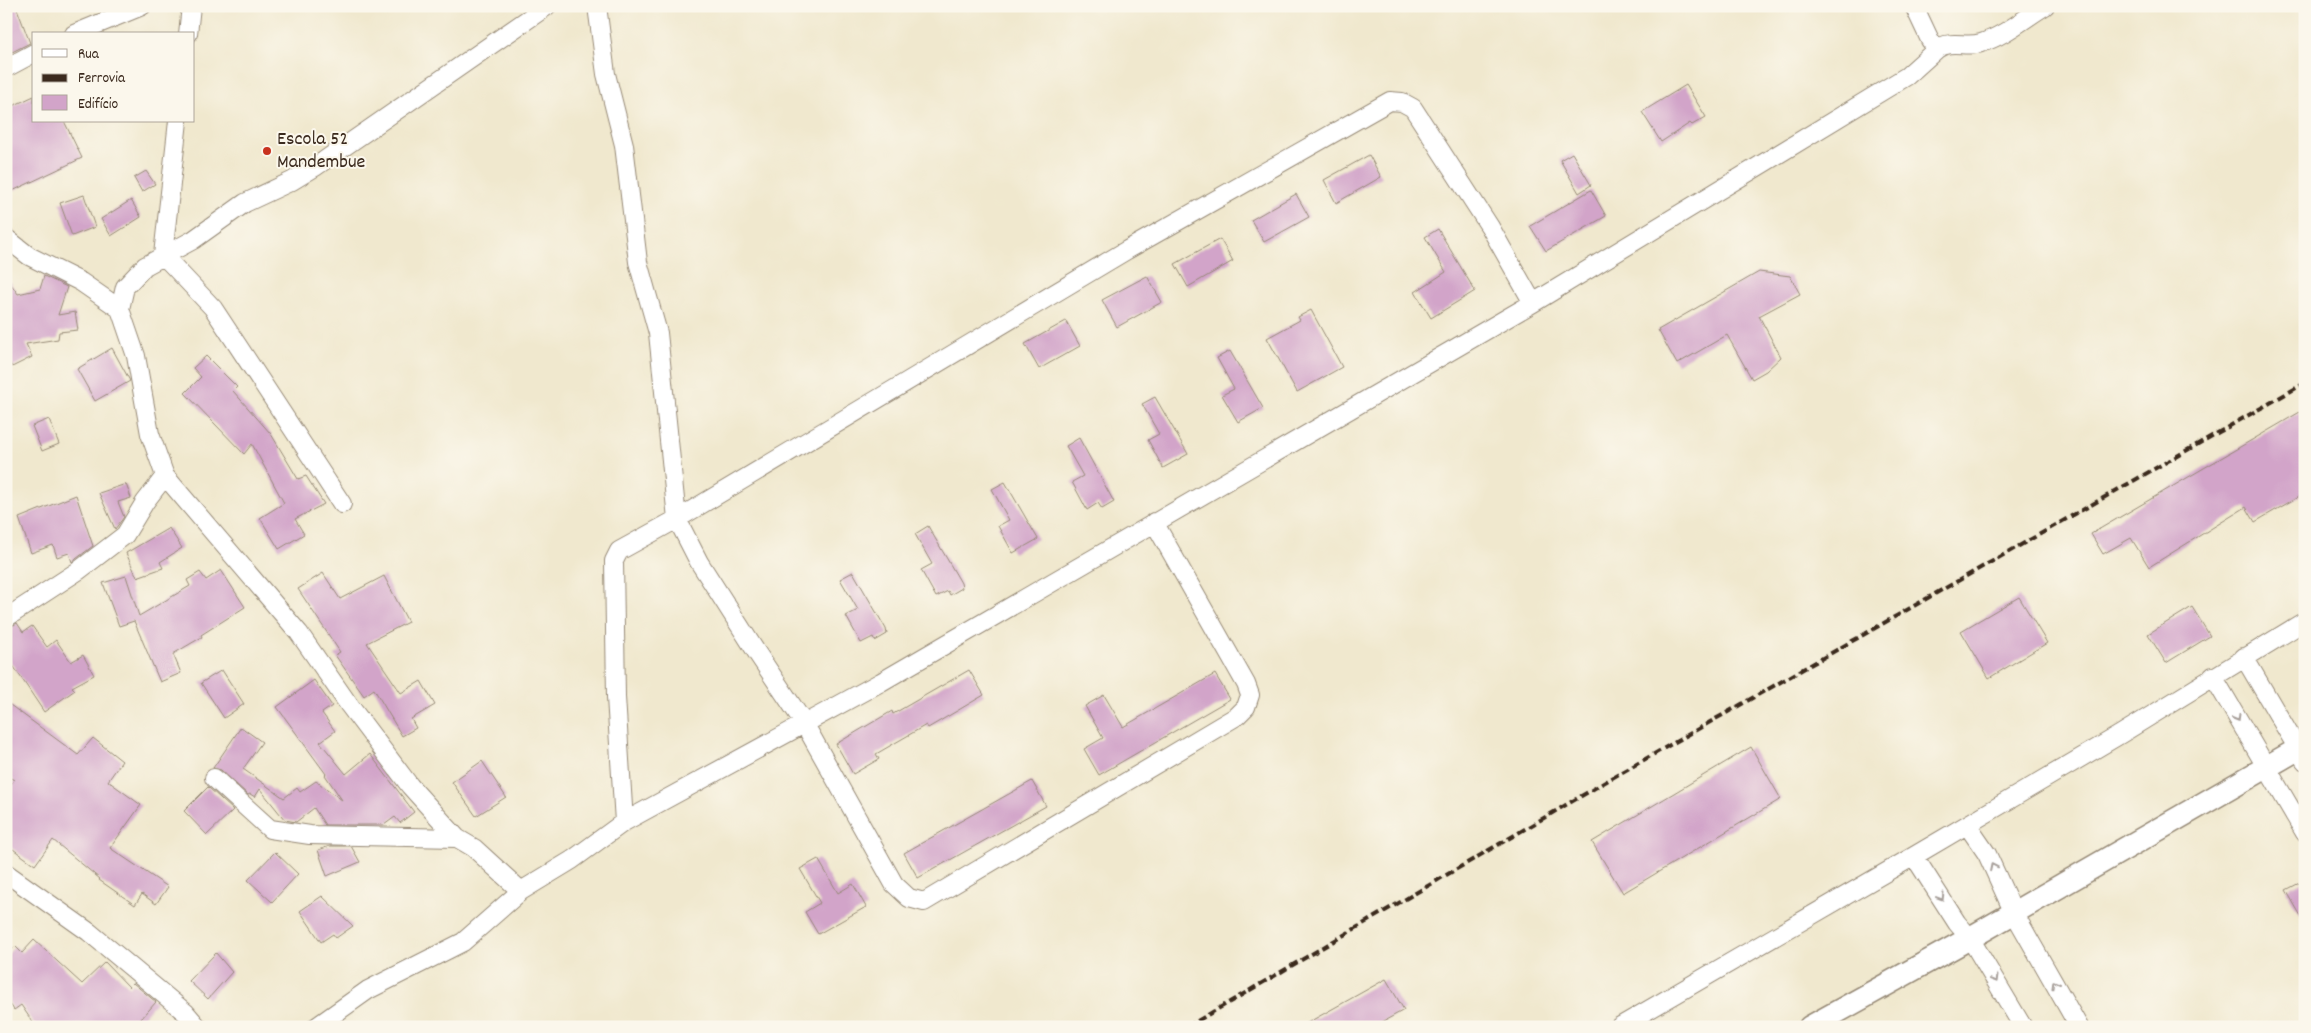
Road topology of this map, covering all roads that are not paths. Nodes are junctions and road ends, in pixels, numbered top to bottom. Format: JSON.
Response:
{"nodes":[{"id":1,"x":142,"y":6,"type":"edge"},
{"id":2,"x":191,"y":6,"type":"edge"},
{"id":3,"x":546,"y":6,"type":"edge"},
{"id":4,"x":597,"y":6,"type":"edge"},
{"id":5,"x":1914,"y":6,"type":"edge"},
{"id":6,"x":2045,"y":6,"type":"edge"},
{"id":7,"x":79,"y":32,"type":"edge"},
{"id":8,"x":188,"y":32,"type":"edge"},
{"id":9,"x":1937,"y":49,"type":"junction"},
{"id":10,"x":32,"y":55,"type":"edge"},
{"id":11,"x":6,"y":68,"type":"edge"},
{"id":12,"x":178,"y":122,"type":"edge"},
{"id":13,"x":6,"y":238,"type":"edge"},
{"id":14,"x":163,"y":255,"type":"junction"},
{"id":15,"x":1533,"y":303,"type":"junction"},
{"id":16,"x":120,"y":309,"type":"junction"},
{"id":17,"x":165,"y":476,"type":"junction"},
{"id":18,"x":342,"y":504,"type":"dead end"},
{"id":19,"x":677,"y":519,"type":"junction"},
{"id":20,"x":1154,"y":522,"type":"junction"},
{"id":21,"x":6,"y":618,"type":"edge"},
{"id":22,"x":2305,"y":621,"type":"edge"},
{"id":23,"x":2244,"y":656,"type":"junction"},
{"id":24,"x":2213,"y":676,"type":"junction"},
{"id":25,"x":804,"y":723,"type":"junction"},
{"id":26,"x":2302,"y":752,"type":"edge"},
{"id":27,"x":2265,"y":766,"type":"junction"},
{"id":28,"x":214,"y":778,"type":"dead end"},
{"id":29,"x":624,"y":822,"type":"junction"},
{"id":30,"x":1967,"y":825,"type":"junction"},
{"id":31,"x":2305,"y":833,"type":"edge"},
{"id":32,"x":457,"y":838,"type":"junction"},
{"id":33,"x":1914,"y":856,"type":"junction"},
{"id":34,"x":6,"y":873,"type":"edge"},
{"id":35,"x":521,"y":891,"type":"junction"},
{"id":36,"x":2013,"y":911,"type":"junction"},
{"id":37,"x":1970,"y":938,"type":"junction"},
{"id":38,"x":1621,"y":1026,"type":"edge"},
{"id":39,"x":198,"y":1027,"type":"edge"},
{"id":40,"x":316,"y":1027,"type":"edge"},
{"id":41,"x":1810,"y":1027,"type":"edge"},
{"id":42,"x":2023,"y":1027,"type":"edge"},
{"id":43,"x":2079,"y":1027,"type":"edge"}],
"edges":[{"from":1,"to":7,"type":"street"},
{"from":2,"to":8,"type":"street"},
{"from":3,"to":14,"type":"street"},
{"from":4,"to":19,"type":"street"},
{"from":5,"to":9,"type":"street"},
{"from":6,"to":9,"type":"street"},
{"from":9,"to":15,"type":"street"},
{"from":10,"to":11,"type":"street"},
{"from":12,"to":14,"type":"street"},
{"from":13,"to":16,"type":"street"},
{"from":14,"to":16,"type":"street"},
{"from":14,"to":18,"type":"street"},
{"from":15,"to":19,"type":"street"},
{"from":15,"to":20,"type":"street"},
{"from":16,"to":17,"type":"street"},
{"from":17,"to":21,"type":"street"},
{"from":17,"to":32,"type":"street"},
{"from":19,"to":25,"type":"street"},
{"from":19,"to":29,"type":"street"},
{"from":20,"to":25,"type":"street"},
{"from":20,"to":25,"type":"street"},
{"from":22,"to":23,"type":"street"},
{"from":23,"to":24,"type":"street"},
{"from":23,"to":26,"type":"street"},
{"from":24,"to":27,"type":"street","one_way":true},
{"from":24,"to":30,"type":"street"},
{"from":25,"to":29,"type":"street"},
{"from":26,"to":27,"type":"street"},
{"from":27,"to":31,"type":"street"},
{"from":27,"to":36,"type":"street"},
{"from":28,"to":32,"type":"street"},
{"from":29,"to":35,"type":"street"},
{"from":30,"to":33,"type":"street"},
{"from":36,"to":30,"type":"street","one_way":true},
{"from":32,"to":35,"type":"street"},
{"from":33,"to":37,"type":"street","one_way":true},
{"from":33,"to":38,"type":"street"},
{"from":34,"to":39,"type":"street"},
{"from":35,"to":40,"type":"street"},
{"from":36,"to":37,"type":"street"},
{"from":43,"to":36,"type":"street","one_way":true},
{"from":37,"to":41,"type":"street"},
{"from":37,"to":42,"type":"street","one_way":true}]}
